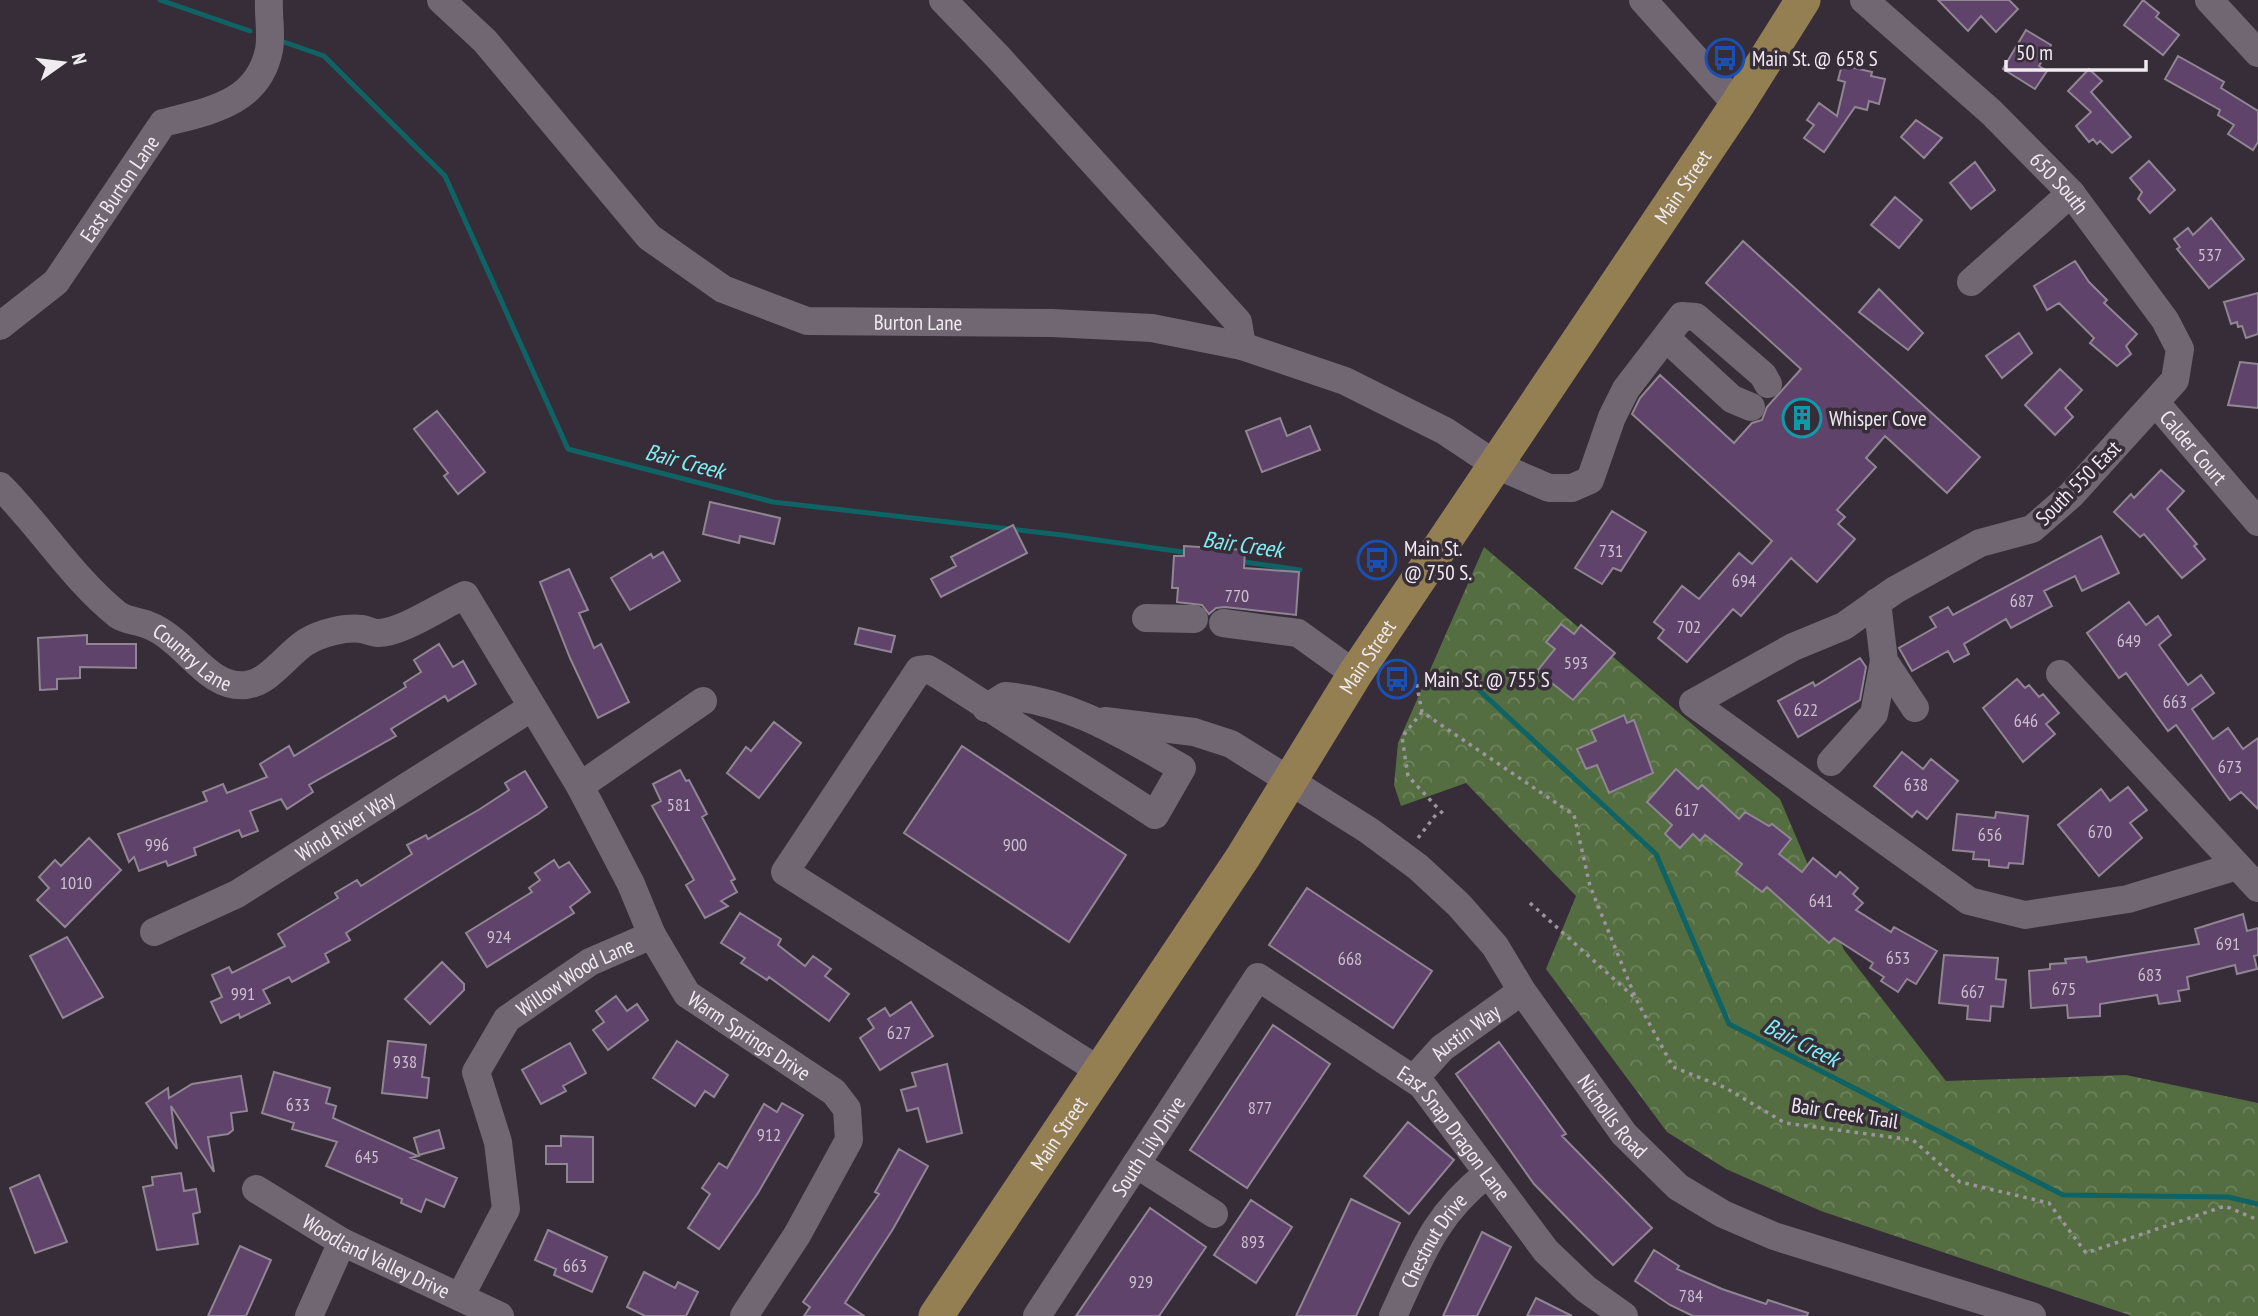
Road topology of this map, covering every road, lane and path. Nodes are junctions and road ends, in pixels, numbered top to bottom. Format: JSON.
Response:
{"nodes":[{"id":1,"x":269,"y":0,"type":"edge"},
{"id":2,"x":441,"y":0,"type":"edge"},
{"id":3,"x":943,"y":0,"type":"edge"},
{"id":4,"x":1643,"y":0,"type":"edge"},
{"id":5,"x":1803,"y":0,"type":"edge"},
{"id":6,"x":1864,"y":0,"type":"edge"},
{"id":7,"x":2209,"y":0,"type":"edge"},
{"id":8,"x":2258,"y":53,"type":"edge"},
{"id":9,"x":1737,"y":105,"type":"junction"},
{"id":10,"x":2071,"y":193,"type":"junction"},
{"id":11,"x":1971,"y":282,"type":"dead end"},
{"id":12,"x":0,"y":326,"type":"edge"},
{"id":13,"x":1666,"y":338,"type":"junction"},
{"id":14,"x":1242,"y":346,"type":"junction"},
{"id":15,"x":2156,"y":403,"type":"junction"},
{"id":16,"x":1496,"y":465,"type":"junction"},
{"id":17,"x":0,"y":486,"type":"edge"},
{"id":18,"x":2258,"y":522,"type":"edge"},
{"id":19,"x":465,"y":595,"type":"joint"},
{"id":20,"x":1877,"y":603,"type":"junction"},
{"id":21,"x":1146,"y":618,"type":"dead end"},
{"id":22,"x":1194,"y":619,"type":"dead end"},
{"id":23,"x":1223,"y":624,"type":"dead end"},
{"id":24,"x":1884,"y":662,"type":"junction"},
{"id":25,"x":1411,"y":669,"type":"dead end"},
{"id":26,"x":1355,"y":674,"type":"junction"},
{"id":27,"x":2060,"y":674,"type":"dead end"},
{"id":28,"x":703,"y":701,"type":"dead end"},
{"id":29,"x":531,"y":708,"type":"junction"},
{"id":30,"x":986,"y":708,"type":"junction"},
{"id":31,"x":1916,"y":708,"type":"dead end"},
{"id":32,"x":1422,"y":712,"type":"junction"},
{"id":33,"x":1093,"y":720,"type":"junction"},
{"id":34,"x":1202,"y":735,"type":"junction"},
{"id":35,"x":1831,"y":762,"type":"dead end"},
{"id":36,"x":1182,"y":768,"type":"junction"},
{"id":37,"x":1288,"y":780,"type":"junction"},
{"id":38,"x":580,"y":786,"type":"junction"},
{"id":39,"x":1438,"y":812,"type":"junction"},
{"id":40,"x":1446,"y":817,"type":"dead end"},
{"id":41,"x":1418,"y":838,"type":"dead end"},
{"id":42,"x":2237,"y":866,"type":"junction"},
{"id":43,"x":2258,"y":888,"type":"edge"},
{"id":44,"x":1530,"y":903,"type":"dead end"},
{"id":45,"x":153,"y":932,"type":"dead end"},
{"id":46,"x":652,"y":935,"type":"junction"},
{"id":47,"x":1258,"y":977,"type":"joint"},
{"id":48,"x":1522,"y":991,"type":"junction"},
{"id":49,"x":1636,"y":999,"type":"junction"},
{"id":50,"x":1100,"y":1072,"type":"junction"},
{"id":51,"x":1414,"y":1079,"type":"junction"},
{"id":52,"x":1136,"y":1164,"type":"junction"},
{"id":53,"x":1487,"y":1174,"type":"junction"},
{"id":54,"x":256,"y":1189,"type":"dead end"},
{"id":55,"x":1214,"y":1214,"type":"dead end"},
{"id":56,"x":2258,"y":1220,"type":"edge"},
{"id":57,"x":342,"y":1242,"type":"junction"},
{"id":58,"x":460,"y":1297,"type":"junction"},
{"id":59,"x":1614,"y":1313,"type":"edge"},
{"id":60,"x":2020,"y":1314,"type":"edge"},
{"id":61,"x":309,"y":1316,"type":"edge"},
{"id":62,"x":500,"y":1316,"type":"edge"},
{"id":63,"x":744,"y":1316,"type":"edge"},
{"id":64,"x":936,"y":1316,"type":"edge"},
{"id":65,"x":1037,"y":1316,"type":"edge"},
{"id":66,"x":1393,"y":1316,"type":"edge"}],
"edges":[{"from":1,"to":12,"type":"street","name":"East Burton Lane"},
{"from":2,"to":14,"type":"street","name":"Burton Lane"},
{"from":3,"to":14,"type":"street"},
{"from":4,"to":9,"type":"street"},
{"from":5,"to":9,"type":"main road","name":"Main Street"},
{"from":6,"to":10,"type":"street","name":"650 South"},
{"from":7,"to":8,"type":"street"},
{"from":9,"to":16,"type":"main road","name":"Main Street"},
{"from":10,"to":11,"type":"street"},
{"from":10,"to":15,"type":"street","name":"650 South"},
{"from":13,"to":13,"type":"street"},
{"from":13,"to":16,"type":"street","name":"Burton Lane"},
{"from":14,"to":16,"type":"street","name":"Burton Lane"},
{"from":15,"to":18,"type":"street","name":"Calder Court"},
{"from":15,"to":20,"type":"street","name":"South 550 East"},
{"from":16,"to":26,"type":"main road","name":"Main Street"},
{"from":17,"to":19,"type":"street","name":"Country Lane"},
{"from":19,"to":29,"type":"street","name":"Warm Springs Drive"},
{"from":20,"to":24,"type":"street"},
{"from":20,"to":42,"type":"street","name":"South 550 East"},
{"from":21,"to":22,"type":"street"},
{"from":23,"to":26,"type":"street"},
{"from":24,"to":31,"type":"street"},
{"from":24,"to":35,"type":"street"},
{"from":25,"to":32,"type":"path"},
{"from":26,"to":37,"type":"main road","name":"Main Street"},
{"from":27,"to":42,"type":"street"},
{"from":28,"to":38,"type":"street"},
{"from":29,"to":38,"type":"street","name":"Warm Springs Drive"},
{"from":29,"to":45,"type":"street","name":"Wind River Way"},
{"from":30,"to":33,"type":"street"},
{"from":30,"to":36,"type":"street"},
{"from":30,"to":50,"type":"street"},
{"from":32,"to":39,"type":"path"},
{"from":32,"to":49,"type":"path","name":"Bair Creek Trail"},
{"from":33,"to":34,"type":"street","name":"Nicholls Road"},
{"from":33,"to":36,"type":"street"},
{"from":34,"to":36,"type":"street"},
{"from":34,"to":37,"type":"street","name":"Nicholls Road"},
{"from":37,"to":48,"type":"street","name":"Nicholls Road"},
{"from":37,"to":50,"type":"main road","name":"Main Street"},
{"from":38,"to":46,"type":"street","name":"Warm Springs Drive"},
{"from":39,"to":40,"type":"path"},
{"from":39,"to":41,"type":"path"},
{"from":42,"to":43,"type":"street"},
{"from":44,"to":49,"type":"path","name":"Bair Creek Trail"},
{"from":46,"to":58,"type":"street","name":"Willow Wood Lane"},
{"from":46,"to":63,"type":"street","name":"Warm Springs Drive"},
{"from":47,"to":51,"type":"street","name":"East Snap Dragon Lane"},
{"from":47,"to":52,"type":"street","name":"South Lily Drive"},
{"from":48,"to":51,"type":"street","name":"Austin Way"},
{"from":48,"to":60,"type":"street","name":"Nicholls Road"},
{"from":49,"to":56,"type":"path","name":"Bair Creek Trail"},
{"from":50,"to":64,"type":"main road","name":"Main Street"},
{"from":51,"to":53,"type":"street","name":"East Snap Dragon Lane"},
{"from":52,"to":55,"type":"street"},
{"from":52,"to":65,"type":"street","name":"South Lily Drive"},
{"from":53,"to":59,"type":"street","name":"East Snap Dragon Lane"},
{"from":53,"to":66,"type":"street","name":"Chestnut Drive"},
{"from":54,"to":57,"type":"street","name":"Woodland Valley Drive"},
{"from":57,"to":58,"type":"street","name":"Woodland Valley Drive"},
{"from":57,"to":61,"type":"street"},
{"from":58,"to":62,"type":"street","name":"Woodland Valley Drive"}]}
